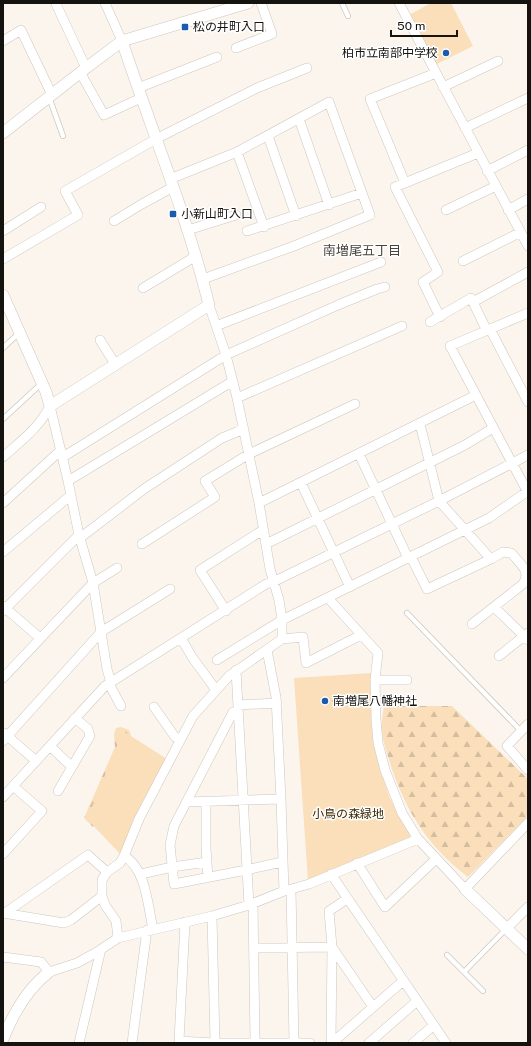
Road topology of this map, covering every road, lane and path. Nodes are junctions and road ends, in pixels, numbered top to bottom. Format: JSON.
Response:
{"nodes":[{"id":1,"x":105,"y":3,"type":"edge"},
{"id":2,"x":246,"y":3,"type":"edge"},
{"id":3,"x":261,"y":3,"type":"edge"},
{"id":4,"x":342,"y":3,"type":"edge"},
{"id":5,"x":399,"y":3,"type":"edge"},
{"id":6,"x":56,"y":4,"type":"dead end"},
{"id":7,"x":348,"y":16,"type":"dead end"},
{"id":8,"x":3,"y":41,"type":"edge"},
{"id":9,"x":122,"y":42,"type":"junction"},
{"id":10,"x":236,"y":48,"type":"dead end"},
{"id":11,"x":217,"y":57,"type":"dead end"},
{"id":12,"x":498,"y":61,"type":"dead end"},
{"id":13,"x":307,"y":68,"type":"dead end"},
{"id":14,"x":83,"y":70,"type":"junction"},
{"id":15,"x":436,"y":73,"type":"junction"},
{"id":16,"x":443,"y":87,"type":"junction"},
{"id":17,"x":139,"y":93,"type":"junction"},
{"id":18,"x":51,"y":96,"type":"junction"},
{"id":19,"x":528,"y":98,"type":"edge"},
{"id":20,"x":299,"y":119,"type":"junction"},
{"id":21,"x":465,"y":128,"type":"junction"},
{"id":22,"x":3,"y":133,"type":"edge"},
{"id":23,"x":63,"y":136,"type":"dead end"},
{"id":24,"x":268,"y":136,"type":"junction"},
{"id":25,"x":156,"y":139,"type":"junction"},
{"id":26,"x":528,"y":150,"type":"edge"},
{"id":27,"x":237,"y":152,"type":"junction"},
{"id":28,"x":478,"y":153,"type":"junction"},
{"id":29,"x":487,"y":171,"type":"junction"},
{"id":30,"x":172,"y":183,"type":"junction"},
{"id":31,"x":405,"y":183,"type":"junction"},
{"id":32,"x":496,"y":186,"type":"junction"},
{"id":33,"x":362,"y":193,"type":"junction"},
{"id":34,"x":528,"y":199,"type":"edge"},
{"id":35,"x":329,"y":205,"type":"junction"},
{"id":36,"x":41,"y":207,"type":"dead end"},
{"id":37,"x":446,"y":210,"type":"dead end"},
{"id":38,"x":508,"y":210,"type":"junction"},
{"id":39,"x":236,"y":215,"type":"dead end"},
{"id":40,"x":296,"y":216,"type":"junction"},
{"id":41,"x":114,"y":221,"type":"dead end"},
{"id":42,"x":264,"y":227,"type":"junction"},
{"id":43,"x":188,"y":230,"type":"junction"},
{"id":44,"x":3,"y":231,"type":"edge"},
{"id":45,"x":247,"y":231,"type":"dead end"},
{"id":46,"x":521,"y":232,"type":"junction"},
{"id":47,"x":528,"y":246,"type":"edge"},
{"id":48,"x":196,"y":256,"type":"junction"},
{"id":49,"x":3,"y":259,"type":"edge"},
{"id":50,"x":464,"y":260,"type":"dead end"},
{"id":51,"x":381,"y":262,"type":"dead end"},
{"id":52,"x":528,"y":272,"type":"edge"},
{"id":53,"x":203,"y":279,"type":"junction"},
{"id":54,"x":385,"y":287,"type":"dead end"},
{"id":55,"x":143,"y":288,"type":"dead end"},
{"id":56,"x":3,"y":296,"type":"edge"},
{"id":57,"x":473,"y":302,"type":"junction"},
{"id":58,"x":209,"y":305,"type":"junction"},
{"id":59,"x":528,"y":313,"type":"edge"},
{"id":60,"x":440,"y":316,"type":"junction"},
{"id":61,"x":430,"y":322,"type":"dead end"},
{"id":62,"x":216,"y":326,"type":"junction"},
{"id":63,"x":402,"y":326,"type":"dead end"},
{"id":64,"x":488,"y":330,"type":"junction"},
{"id":65,"x":20,"y":332,"type":"junction"},
{"id":66,"x":100,"y":340,"type":"dead end"},
{"id":67,"x":3,"y":348,"type":"edge"},
{"id":68,"x":226,"y":355,"type":"junction"},
{"id":69,"x":115,"y":364,"type":"junction"},
{"id":70,"x":233,"y":381,"type":"junction"},
{"id":71,"x":42,"y":383,"type":"junction"},
{"id":72,"x":476,"y":395,"type":"junction"},
{"id":73,"x":238,"y":398,"type":"junction"},
{"id":74,"x":528,"y":402,"type":"edge"},
{"id":75,"x":355,"y":404,"type":"dead end"},
{"id":76,"x":50,"y":406,"type":"junction"},
{"id":77,"x":3,"y":419,"type":"edge"},
{"id":78,"x":420,"y":424,"type":"junction"},
{"id":79,"x":493,"y":428,"type":"junction"},
{"id":80,"x":244,"y":429,"type":"junction"},
{"id":81,"x":62,"y":454,"type":"junction"},
{"id":82,"x":249,"y":454,"type":"junction"},
{"id":83,"x":359,"y":454,"type":"junction"},
{"id":84,"x":528,"y":454,"type":"edge"},
{"id":85,"x":3,"y":457,"type":"edge"},
{"id":86,"x":430,"y":463,"type":"junction"},
{"id":87,"x":512,"y":463,"type":"junction"},
{"id":88,"x":68,"y":481,"type":"junction"},
{"id":89,"x":301,"y":483,"type":"junction"},
{"id":90,"x":376,"y":489,"type":"junction"},
{"id":91,"x":528,"y":491,"type":"edge"},
{"id":92,"x":71,"y":495,"type":"junction"},
{"id":93,"x":439,"y":501,"type":"junction"},
{"id":94,"x":3,"y":503,"type":"edge"},
{"id":95,"x":259,"y":503,"type":"junction"},
{"id":96,"x":317,"y":518,"type":"junction"},
{"id":97,"x":392,"y":523,"type":"junction"},
{"id":98,"x":263,"y":530,"type":"junction"},
{"id":99,"x":466,"y":530,"type":"junction"},
{"id":100,"x":79,"y":537,"type":"junction"},
{"id":101,"x":142,"y":544,"type":"dead end"},
{"id":102,"x":266,"y":544,"type":"junction"},
{"id":103,"x":3,"y":552,"type":"edge"},
{"id":104,"x":333,"y":552,"type":"junction"},
{"id":105,"x":410,"y":558,"type":"junction"},
{"id":106,"x":490,"y":559,"type":"junction"},
{"id":107,"x":117,"y":568,"type":"dead end"},
{"id":108,"x":527,"y":570,"type":"edge"},
{"id":109,"x":273,"y":582,"type":"junction"},
{"id":110,"x":93,"y":583,"type":"junction"},
{"id":111,"x":350,"y":587,"type":"junction"},
{"id":112,"x":170,"y":589,"type":"dead end"},
{"id":113,"x":328,"y":598,"type":"junction"},
{"id":114,"x":494,"y":607,"type":"junction"},
{"id":115,"x":4,"y":608,"type":"edge"},
{"id":116,"x":226,"y":610,"type":"junction"},
{"id":117,"x":407,"y":613,"type":"dead end"},
{"id":118,"x":282,"y":620,"type":"junction"},
{"id":119,"x":472,"y":624,"type":"dead end"},
{"id":120,"x":101,"y":632,"type":"junction"},
{"id":121,"x":361,"y":635,"type":"junction"},
{"id":122,"x":527,"y":636,"type":"edge"},
{"id":123,"x":40,"y":638,"type":"junction"},
{"id":124,"x":181,"y":638,"type":"junction"},
{"id":125,"x":282,"y":639,"type":"junction"},
{"id":126,"x":267,"y":650,"type":"junction"},
{"id":127,"x":499,"y":656,"type":"dead end"},
{"id":128,"x":216,"y":660,"type":"dead end"},
{"id":129,"x":236,"y":670,"type":"junction"},
{"id":130,"x":3,"y":678,"type":"edge"},
{"id":131,"x":375,"y":680,"type":"junction"},
{"id":132,"x":407,"y":680,"type":"dead end"},
{"id":133,"x":110,"y":683,"type":"junction"},
{"id":134,"x":216,"y":690,"type":"junction"},
{"id":135,"x":375,"y":699,"type":"junction"},
{"id":136,"x":332,"y":701,"type":"dead end"},
{"id":137,"x":277,"y":703,"type":"junction"},
{"id":138,"x":121,"y":706,"type":"dead end"},
{"id":139,"x":154,"y":707,"type":"dead end"},
{"id":140,"x":238,"y":709,"type":"junction"},
{"id":141,"x":76,"y":718,"type":"junction"},
{"id":142,"x":528,"y":724,"type":"edge"},
{"id":143,"x":521,"y":731,"type":"junction"},
{"id":144,"x":5,"y":736,"type":"edge"},
{"id":145,"x":181,"y":740,"type":"junction"},
{"id":146,"x":50,"y":746,"type":"junction"},
{"id":147,"x":36,"y":761,"type":"junction"},
{"id":148,"x":72,"y":767,"type":"junction"},
{"id":149,"x":528,"y":770,"type":"edge"},
{"id":150,"x":13,"y":786,"type":"junction"},
{"id":151,"x":58,"y":791,"type":"dead end"},
{"id":152,"x":3,"y":797,"type":"edge"},
{"id":153,"x":281,"y":799,"type":"junction"},
{"id":154,"x":243,"y":800,"type":"junction"},
{"id":155,"x":188,"y":802,"type":"junction"},
{"id":156,"x":206,"y":802,"type":"junction"},
{"id":157,"x":527,"y":826,"type":"edge"},
{"id":158,"x":418,"y":839,"type":"junction"},
{"id":159,"x":3,"y":854,"type":"edge"},
{"id":160,"x":124,"y":856,"type":"junction"},
{"id":161,"x":436,"y":859,"type":"junction"},
{"id":162,"x":207,"y":862,"type":"junction"},
{"id":163,"x":282,"y":862,"type":"junction"},
{"id":164,"x":358,"y":863,"type":"junction"},
{"id":165,"x":172,"y":867,"type":"junction"},
{"id":166,"x":246,"y":870,"type":"junction"},
{"id":167,"x":107,"y":872,"type":"junction"},
{"id":168,"x":140,"y":874,"type":"junction"},
{"id":169,"x":331,"y":874,"type":"junction"},
{"id":170,"x":208,"y":878,"type":"junction"},
{"id":171,"x":465,"y":889,"type":"junction"},
{"id":172,"x":287,"y":890,"type":"junction"},
{"id":173,"x":102,"y":896,"type":"junction"},
{"id":174,"x":347,"y":899,"type":"junction"},
{"id":175,"x":251,"y":904,"type":"junction"},
{"id":176,"x":528,"y":907,"type":"edge"},
{"id":177,"x":4,"y":913,"type":"edge"},
{"id":178,"x":212,"y":916,"type":"junction"},
{"id":179,"x":185,"y":922,"type":"junction"},
{"id":180,"x":506,"y":929,"type":"junction"},
{"id":181,"x":150,"y":930,"type":"junction"},
{"id":182,"x":118,"y":938,"type":"junction"},
{"id":183,"x":293,"y":947,"type":"junction"},
{"id":184,"x":332,"y":947,"type":"junction"},
{"id":185,"x":254,"y":948,"type":"junction"},
{"id":186,"x":101,"y":949,"type":"junction"},
{"id":187,"x":528,"y":949,"type":"edge"},
{"id":188,"x":447,"y":955,"type":"dead end"},
{"id":189,"x":3,"y":957,"type":"edge"},
{"id":190,"x":49,"y":972,"type":"junction"},
{"id":191,"x":464,"y":972,"type":"junction"},
{"id":192,"x":403,"y":981,"type":"junction"},
{"id":193,"x":483,"y":991,"type":"dead end"},
{"id":194,"x":417,"y":1001,"type":"junction"},
{"id":195,"x":373,"y":1007,"type":"junction"},
{"id":196,"x":434,"y":1025,"type":"junction"},
{"id":197,"x":3,"y":1039,"type":"edge"},
{"id":198,"x":255,"y":1042,"type":"edge"},
{"id":199,"x":79,"y":1043,"type":"edge"},
{"id":200,"x":132,"y":1043,"type":"edge"},
{"id":201,"x":215,"y":1043,"type":"edge"},
{"id":202,"x":294,"y":1043,"type":"edge"},
{"id":203,"x":310,"y":1043,"type":"edge"},
{"id":204,"x":332,"y":1043,"type":"edge"},
{"id":205,"x":369,"y":1043,"type":"edge"},
{"id":206,"x":413,"y":1043,"type":"edge"},
{"id":207,"x":446,"y":1043,"type":"edge"}],
"edges":[{"from":1,"to":9,"type":"street"},
{"from":2,"to":9,"type":"street"},
{"from":3,"to":10,"type":"street"},
{"from":4,"to":7,"type":"lane"},
{"from":5,"to":15,"type":"street"},
{"from":6,"to":14,"type":"street"},
{"from":8,"to":18,"type":"street"},
{"from":9,"to":14,"type":"street"},
{"from":9,"to":17,"type":"street"},
{"from":11,"to":17,"type":"street"},
{"from":12,"to":16,"type":"street"},
{"from":13,"to":25,"type":"street"},
{"from":14,"to":17,"type":"street"},
{"from":14,"to":18,"type":"street"},
{"from":15,"to":16,"type":"street"},
{"from":15,"to":31,"type":"street"},
{"from":16,"to":21,"type":"street"},
{"from":17,"to":25,"type":"street"},
{"from":18,"to":22,"type":"street"},
{"from":18,"to":23,"type":"lane"},
{"from":19,"to":21,"type":"street"},
{"from":20,"to":24,"type":"street"},
{"from":20,"to":33,"type":"street"},
{"from":20,"to":35,"type":"street"},
{"from":21,"to":28,"type":"street"},
{"from":24,"to":27,"type":"street"},
{"from":24,"to":40,"type":"street"},
{"from":25,"to":30,"type":"street"},
{"from":25,"to":49,"type":"street"},
{"from":26,"to":29,"type":"street"},
{"from":27,"to":30,"type":"street"},
{"from":27,"to":42,"type":"street"},
{"from":28,"to":29,"type":"street"},
{"from":28,"to":31,"type":"street"},
{"from":29,"to":32,"type":"street"},
{"from":30,"to":41,"type":"street"},
{"from":30,"to":43,"type":"street"},
{"from":31,"to":60,"type":"street"},
{"from":32,"to":37,"type":"street"},
{"from":32,"to":38,"type":"street"},
{"from":33,"to":35,"type":"street"},
{"from":33,"to":53,"type":"street"},
{"from":34,"to":38,"type":"street"},
{"from":35,"to":40,"type":"street"},
{"from":36,"to":44,"type":"street"},
{"from":38,"to":46,"type":"street"},
{"from":39,"to":43,"type":"street"},
{"from":40,"to":42,"type":"street"},
{"from":42,"to":45,"type":"street"},
{"from":43,"to":48,"type":"street"},
{"from":46,"to":47,"type":"street"},
{"from":46,"to":50,"type":"street"},
{"from":48,"to":53,"type":"street"},
{"from":48,"to":55,"type":"street"},
{"from":51,"to":62,"type":"street"},
{"from":52,"to":57,"type":"street"},
{"from":53,"to":58,"type":"street"},
{"from":54,"to":68,"type":"street"},
{"from":56,"to":65,"type":"street"},
{"from":57,"to":60,"type":"street"},
{"from":57,"to":64,"type":"street"},
{"from":58,"to":62,"type":"street"},
{"from":58,"to":69,"type":"street"},
{"from":59,"to":64,"type":"street"},
{"from":60,"to":61,"type":"street"},
{"from":62,"to":68,"type":"street"},
{"from":63,"to":73,"type":"street"},
{"from":64,"to":72,"type":"street"},
{"from":64,"to":74,"type":"street"},
{"from":65,"to":67,"type":"lane"},
{"from":65,"to":71,"type":"street"},
{"from":66,"to":69,"type":"street"},
{"from":68,"to":70,"type":"street"},
{"from":68,"to":81,"type":"street"},
{"from":69,"to":76,"type":"street"},
{"from":70,"to":73,"type":"street"},
{"from":70,"to":88,"type":"street"},
{"from":71,"to":76,"type":"street"},
{"from":71,"to":77,"type":"lane"},
{"from":72,"to":78,"type":"street"},
{"from":72,"to":79,"type":"street"},
{"from":73,"to":80,"type":"street"},
{"from":75,"to":82,"type":"street"},
{"from":76,"to":81,"type":"street"},
{"from":76,"to":85,"type":"street"},
{"from":78,"to":83,"type":"street"},
{"from":78,"to":86,"type":"street"},
{"from":79,"to":86,"type":"street"},
{"from":79,"to":87,"type":"street"},
{"from":80,"to":82,"type":"street"},
{"from":80,"to":100,"type":"street"},
{"from":81,"to":88,"type":"street"},
{"from":81,"to":94,"type":"street"},
{"from":82,"to":95,"type":"street"},
{"from":82,"to":101,"type":"street"},
{"from":83,"to":89,"type":"street"},
{"from":83,"to":90,"type":"street"},
{"from":84,"to":87,"type":"street"},
{"from":86,"to":90,"type":"street"},
{"from":86,"to":93,"type":"street"},
{"from":87,"to":91,"type":"street"},
{"from":87,"to":93,"type":"street"},
{"from":88,"to":92,"type":"street"},
{"from":89,"to":95,"type":"street"},
{"from":89,"to":96,"type":"street"},
{"from":90,"to":96,"type":"street"},
{"from":90,"to":97,"type":"street"},
{"from":91,"to":99,"type":"street"},
{"from":92,"to":100,"type":"street"},
{"from":92,"to":103,"type":"street"},
{"from":93,"to":97,"type":"street"},
{"from":93,"to":99,"type":"street"},
{"from":95,"to":98,"type":"street"},
{"from":96,"to":102,"type":"street"},
{"from":96,"to":104,"type":"street"},
{"from":97,"to":104,"type":"street"},
{"from":97,"to":105,"type":"street"},
{"from":98,"to":102,"type":"street"},
{"from":98,"to":116,"type":"street"},
{"from":99,"to":105,"type":"street"},
{"from":99,"to":106,"type":"street"},
{"from":100,"to":110,"type":"street"},
{"from":100,"to":115,"type":"street"},
{"from":102,"to":109,"type":"street"},
{"from":104,"to":109,"type":"street"},
{"from":104,"to":111,"type":"street"},
{"from":105,"to":106,"type":"street"},
{"from":105,"to":111,"type":"street"},
{"from":106,"to":108,"type":"street"},
{"from":107,"to":110,"type":"street"},
{"from":108,"to":114,"type":"street"},
{"from":109,"to":116,"type":"street"},
{"from":109,"to":118,"type":"street"},
{"from":110,"to":120,"type":"street"},
{"from":110,"to":123,"type":"street"},
{"from":111,"to":113,"type":"street"},
{"from":112,"to":120,"type":"street"},
{"from":113,"to":118,"type":"street"},
{"from":113,"to":121,"type":"street"},
{"from":114,"to":119,"type":"street"},
{"from":114,"to":122,"type":"street"},
{"from":115,"to":123,"type":"street"},
{"from":116,"to":124,"type":"street"},
{"from":117,"to":143,"type":"lane"},
{"from":118,"to":125,"type":"street"},
{"from":118,"to":128,"type":"street"},
{"from":120,"to":133,"type":"street"},
{"from":120,"to":144,"type":"street"},
{"from":121,"to":125,"type":"street"},
{"from":121,"to":131,"type":"street"},
{"from":122,"to":127,"type":"street"},
{"from":123,"to":130,"type":"street"},
{"from":124,"to":133,"type":"street"},
{"from":124,"to":134,"type":"street"},
{"from":125,"to":126,"type":"street"},
{"from":126,"to":129,"type":"street"},
{"from":126,"to":137,"type":"street"},
{"from":129,"to":134,"type":"street"},
{"from":129,"to":140,"type":"street"},
{"from":131,"to":132,"type":"street"},
{"from":131,"to":135,"type":"street"},
{"from":133,"to":138,"type":"street"},
{"from":133,"to":141,"type":"street"},
{"from":134,"to":145,"type":"street"},
{"from":135,"to":136,"type":"path"},
{"from":135,"to":158,"type":"street"},
{"from":137,"to":140,"type":"street"},
{"from":137,"to":153,"type":"street"},
{"from":139,"to":145,"type":"street"},
{"from":140,"to":154,"type":"street"},
{"from":140,"to":155,"type":"street"},
{"from":141,"to":146,"type":"street"},
{"from":141,"to":148,"type":"street"},
{"from":142,"to":143,"type":"street"},
{"from":143,"to":149,"type":"street"},
{"from":144,"to":147,"type":"street"},
{"from":145,"to":160,"type":"street"},
{"from":146,"to":147,"type":"street"},
{"from":146,"to":148,"type":"street"},
{"from":147,"to":150,"type":"street"},
{"from":148,"to":151,"type":"street"},
{"from":150,"to":152,"type":"street"},
{"from":150,"to":159,"type":"street"},
{"from":153,"to":154,"type":"street"},
{"from":153,"to":163,"type":"street"},
{"from":154,"to":156,"type":"street"},
{"from":154,"to":166,"type":"street"},
{"from":155,"to":156,"type":"street"},
{"from":155,"to":165,"type":"street"},
{"from":156,"to":162,"type":"street"},
{"from":157,"to":171,"type":"street"},
{"from":158,"to":161,"type":"street"},
{"from":158,"to":164,"type":"street"},
{"from":160,"to":167,"type":"street"},
{"from":160,"to":168,"type":"street"},
{"from":161,"to":164,"type":"street"},
{"from":161,"to":171,"type":"street"},
{"from":162,"to":165,"type":"street"},
{"from":162,"to":170,"type":"street"},
{"from":163,"to":166,"type":"street"},
{"from":163,"to":172,"type":"street"},
{"from":164,"to":169,"type":"street"},
{"from":165,"to":168,"type":"street"},
{"from":165,"to":170,"type":"street"},
{"from":166,"to":170,"type":"street"},
{"from":166,"to":175,"type":"street"},
{"from":167,"to":173,"type":"street"},
{"from":167,"to":177,"type":"street"},
{"from":168,"to":181,"type":"street"},
{"from":169,"to":172,"type":"street"},
{"from":169,"to":174,"type":"street"},
{"from":171,"to":180,"type":"street"},
{"from":172,"to":175,"type":"street"},
{"from":172,"to":183,"type":"street"},
{"from":173,"to":177,"type":"street"},
{"from":173,"to":182,"type":"street"},
{"from":174,"to":184,"type":"street"},
{"from":174,"to":192,"type":"street"},
{"from":175,"to":178,"type":"street"},
{"from":175,"to":185,"type":"street"},
{"from":176,"to":180,"type":"street"},
{"from":178,"to":179,"type":"street"},
{"from":178,"to":201,"type":"street"},
{"from":179,"to":181,"type":"street"},
{"from":179,"to":201,"type":"street"},
{"from":180,"to":187,"type":"street"},
{"from":180,"to":191,"type":"lane"},
{"from":181,"to":182,"type":"street"},
{"from":181,"to":200,"type":"street"},
{"from":182,"to":186,"type":"street"},
{"from":183,"to":184,"type":"street"},
{"from":183,"to":185,"type":"street"},
{"from":183,"to":202,"type":"street"},
{"from":184,"to":195,"type":"street"},
{"from":184,"to":204,"type":"street"},
{"from":185,"to":198,"type":"street"},
{"from":186,"to":190,"type":"street"},
{"from":186,"to":199,"type":"street"},
{"from":188,"to":191,"type":"lane"},
{"from":189,"to":190,"type":"street"},
{"from":190,"to":197,"type":"street"},
{"from":191,"to":193,"type":"lane"},
{"from":192,"to":194,"type":"street"},
{"from":192,"to":195,"type":"street"},
{"from":194,"to":196,"type":"street"},
{"from":194,"to":205,"type":"street"},
{"from":195,"to":204,"type":"street"},
{"from":196,"to":206,"type":"street"},
{"from":196,"to":207,"type":"street"},
{"from":198,"to":201,"type":"street"},
{"from":198,"to":202,"type":"street"},
{"from":202,"to":203,"type":"street"}]}
